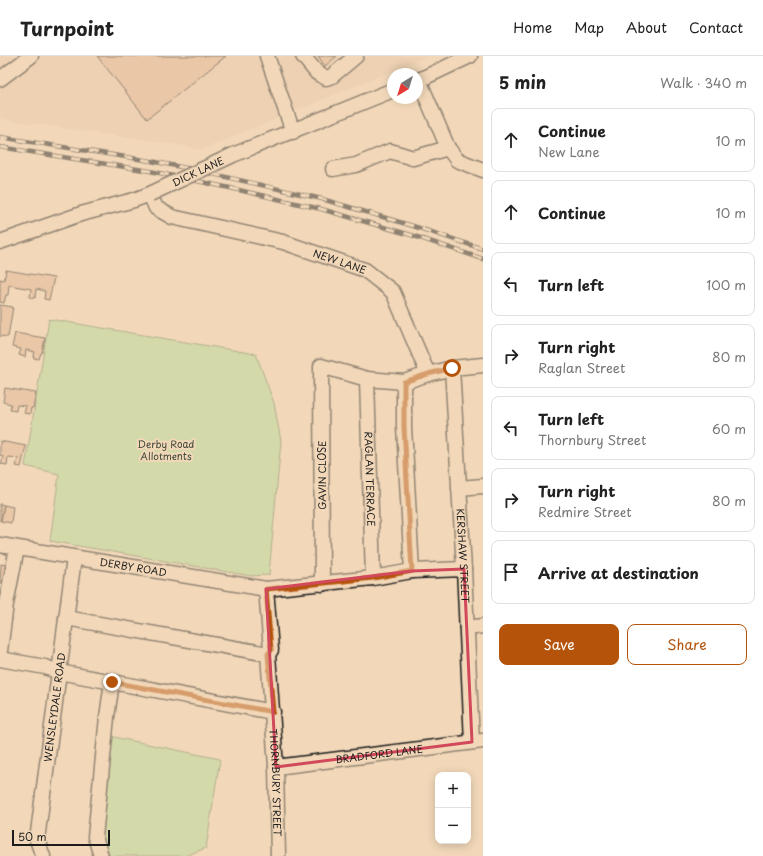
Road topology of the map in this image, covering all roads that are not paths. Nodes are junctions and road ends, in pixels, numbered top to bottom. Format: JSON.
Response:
{"nodes":[{"id":1,"x":31,"y":56,"type":"edge"},
{"id":2,"x":267,"y":56,"type":"edge"},
{"id":3,"x":303,"y":56,"type":"edge"},
{"id":4,"x":356,"y":56,"type":"edge"},
{"id":5,"x":470,"y":56,"type":"edge"},
{"id":6,"x":423,"y":78,"type":"edge"},
{"id":7,"x":0,"y":79,"type":"edge"},
{"id":8,"x":423,"y":91,"type":"edge"},
{"id":9,"x":387,"y":93,"type":"edge"},
{"id":10,"x":293,"y":132,"type":"junction"},
{"id":11,"x":448,"y":148,"type":"junction"},
{"id":12,"x":333,"y":169,"type":"dead end"},
{"id":13,"x":483,"y":170,"type":"edge"},
{"id":14,"x":150,"y":194,"type":"junction"},
{"id":15,"x":0,"y":242,"type":"edge"},
{"id":16,"x":483,"y":365,"type":"edge"},
{"id":17,"x":452,"y":368,"type":"junction"},
{"id":18,"x":428,"y":374,"type":"junction"},
{"id":19,"x":367,"y":379,"type":"junction"},
{"id":20,"x":404,"y":382,"type":"junction"},
{"id":21,"x":483,"y":486,"type":"edge"},
{"id":22,"x":459,"y":488,"type":"junction"},
{"id":23,"x":0,"y":546,"type":"edge"},
{"id":24,"x":17,"y":548,"type":"junction"},
{"id":25,"x":74,"y":558,"type":"junction"},
{"id":26,"x":464,"y":569,"type":"junction"},
{"id":27,"x":412,"y":571,"type":"junction"},
{"id":28,"x":373,"y":578,"type":"junction"},
{"id":29,"x":322,"y":584,"type":"junction"},
{"id":30,"x":266,"y":589,"type":"junction"},
{"id":31,"x":3,"y":603,"type":"edge"},
{"id":32,"x":66,"y":618,"type":"junction"},
{"id":33,"x":483,"y":626,"type":"edge"},
{"id":34,"x":467,"y":628,"type":"junction"},
{"id":35,"x":0,"y":651,"type":"edge"},
{"id":36,"x":268,"y":654,"type":"junction"},
{"id":37,"x":0,"y":659,"type":"edge"},
{"id":38,"x":59,"y":672,"type":"junction"},
{"id":39,"x":112,"y":682,"type":"junction"},
{"id":40,"x":273,"y":712,"type":"junction"},
{"id":41,"x":478,"y":742,"type":"edge"},
{"id":42,"x":276,"y":767,"type":"junction"},
{"id":43,"x":43,"y":856,"type":"edge"},
{"id":44,"x":102,"y":856,"type":"edge"},
{"id":45,"x":278,"y":856,"type":"edge"}],
"edges":[{"from":1,"to":7,"type":"street"},
{"from":2,"to":10,"type":"street"},
{"from":3,"to":4,"type":"street"},
{"from":5,"to":6,"type":"street"},
{"from":8,"to":11,"type":"street"},
{"from":9,"to":10,"type":"street","name":"DICK LANE"},
{"from":10,"to":14,"type":"street","name":"DICK LANE","bridge":true},
{"from":11,"to":12,"type":"street"},
{"from":11,"to":13,"type":"street"},
{"from":14,"to":15,"type":"street","name":"DICK LANE"},
{"from":14,"to":18,"type":"street","name":"NEW LANE"},
{"from":16,"to":17,"type":"street"},
{"from":17,"to":18,"type":"street"},
{"from":17,"to":22,"type":"street","name":"KERSHAW STREET"},
{"from":18,"to":20,"type":"street"},
{"from":19,"to":20,"type":"street"},
{"from":19,"to":28,"type":"street","name":"RAGLAN TERRACE"},
{"from":19,"to":29,"type":"street","name":"GAVIN CLOSE"},
{"from":20,"to":27,"type":"street"},
{"from":21,"to":22,"type":"street"},
{"from":22,"to":26,"type":"street","name":"KERSHAW STREET"},
{"from":23,"to":24,"type":"street","name":"DERBY ROAD"},
{"from":24,"to":25,"type":"street","name":"DERBY ROAD"},
{"from":24,"to":31,"type":"street"},
{"from":25,"to":30,"type":"street","name":"DERBY ROAD"},
{"from":25,"to":32,"type":"street","name":"WENSLEYDALE ROAD"},
{"from":26,"to":27,"type":"street","name":"DERBY ROAD"},
{"from":26,"to":34,"type":"street","name":"KERSHAW STREET"},
{"from":27,"to":28,"type":"street","name":"DERBY ROAD"},
{"from":28,"to":29,"type":"street","name":"DERBY ROAD"},
{"from":29,"to":30,"type":"street","name":"DERBY ROAD"},
{"from":30,"to":36,"type":"street","name":"THORNBURY STREET"},
{"from":31,"to":35,"type":"street"},
{"from":32,"to":36,"type":"street"},
{"from":32,"to":38,"type":"street","name":"WENSLEYDALE ROAD"},
{"from":33,"to":34,"type":"street"},
{"from":34,"to":41,"type":"street","name":"KERSHAW STREET"},
{"from":36,"to":40,"type":"street","name":"THORNBURY STREET"},
{"from":37,"to":38,"type":"street"},
{"from":38,"to":39,"type":"street"},
{"from":38,"to":43,"type":"street","name":"WENSLEYDALE ROAD"},
{"from":39,"to":40,"type":"street"},
{"from":39,"to":44,"type":"street"},
{"from":40,"to":42,"type":"street","name":"THORNBURY STREET"},
{"from":41,"to":42,"type":"street","name":"BRADFORD LANE"},
{"from":42,"to":45,"type":"street","name":"THORNBURY STREET"}]}
